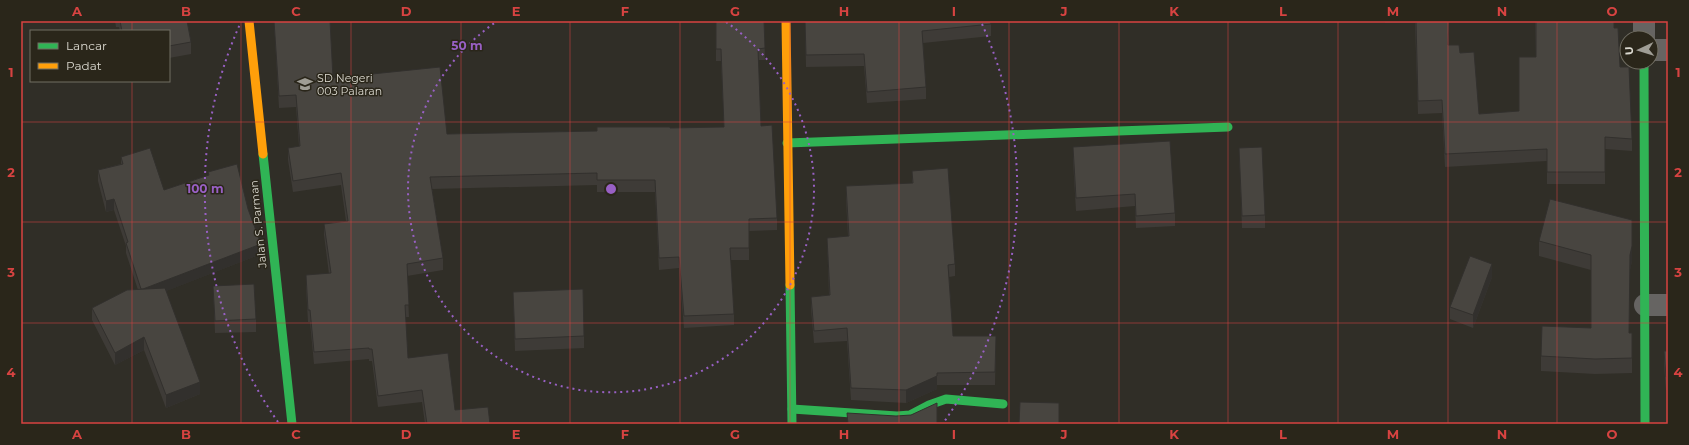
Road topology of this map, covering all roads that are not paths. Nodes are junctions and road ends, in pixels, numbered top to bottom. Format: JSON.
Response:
{"nodes":[{"id":1,"x":249,"y":21,"type":"edge"},
{"id":2,"x":786,"y":21,"type":"edge"},
{"id":3,"x":1644,"y":70,"type":"edge"},
{"id":4,"x":1228,"y":127,"type":"dead end"},
{"id":5,"x":787,"y":143,"type":"junction"},
{"id":6,"x":1645,"y":305,"type":"junction"},
{"id":7,"x":1668,"y":305,"type":"edge"},
{"id":8,"x":1003,"y":404,"type":"dead end"},
{"id":9,"x":792,"y":409,"type":"junction"},
{"id":10,"x":292,"y":424,"type":"edge"},
{"id":11,"x":792,"y":424,"type":"edge"},
{"id":12,"x":1645,"y":424,"type":"edge"}],
"edges":[{"from":1,"to":10,"type":"street","name":"Jalan S. Parman"},
{"from":2,"to":5,"type":"street"},
{"from":3,"to":6,"type":"street"},
{"from":4,"to":5,"type":"street"},
{"from":5,"to":9,"type":"street"},
{"from":6,"to":7,"type":"street"},
{"from":6,"to":12,"type":"street"},
{"from":8,"to":9,"type":"street"},
{"from":9,"to":11,"type":"street"}]}
